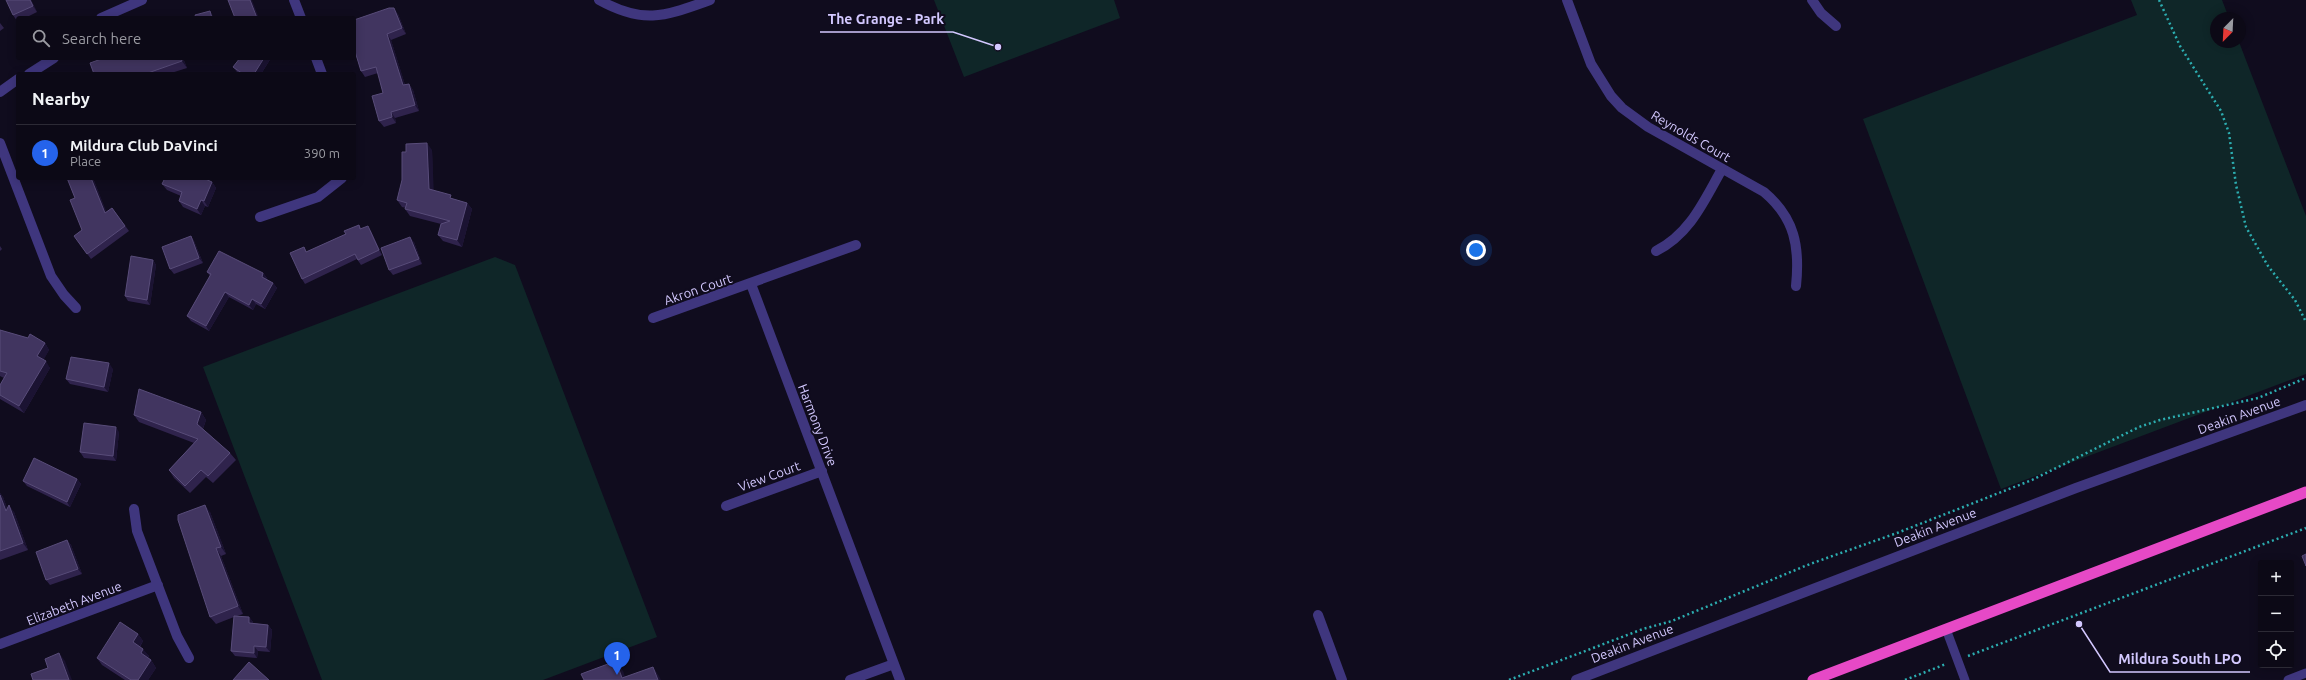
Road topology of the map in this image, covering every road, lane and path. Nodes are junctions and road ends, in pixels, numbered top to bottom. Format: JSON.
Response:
{"nodes":[{"id":1,"x":142,"y":0,"type":"edge"},
{"id":2,"x":294,"y":0,"type":"edge"},
{"id":3,"x":600,"y":0,"type":"edge"},
{"id":4,"x":710,"y":0,"type":"edge"},
{"id":5,"x":1567,"y":0,"type":"edge"},
{"id":6,"x":1812,"y":0,"type":"edge"},
{"id":7,"x":2159,"y":0,"type":"edge"},
{"id":8,"x":106,"y":16,"type":"edge"},
{"id":9,"x":300,"y":16,"type":"edge"},
{"id":10,"x":1836,"y":26,"type":"dead end"},
{"id":11,"x":51,"y":60,"type":"edge"},
{"id":12,"x":317,"y":60,"type":"edge"},
{"id":13,"x":32,"y":72,"type":"edge"},
{"id":14,"x":321,"y":72,"type":"edge"},
{"id":15,"x":16,"y":80,"type":"edge"},
{"id":16,"x":0,"y":92,"type":"edge"},
{"id":17,"x":0,"y":143,"type":"edge"},
{"id":18,"x":1722,"y":169,"type":"junction"},
{"id":19,"x":339,"y":180,"type":"edge"},
{"id":20,"x":260,"y":218,"type":"dead end"},
{"id":21,"x":856,"y":245,"type":"dead end"},
{"id":22,"x":1656,"y":251,"type":"dead end"},
{"id":23,"x":751,"y":284,"type":"junction"},
{"id":24,"x":1796,"y":286,"type":"dead end"},
{"id":25,"x":76,"y":308,"type":"dead end"},
{"id":26,"x":653,"y":318,"type":"dead end"},
{"id":27,"x":2306,"y":322,"type":"edge"},
{"id":28,"x":2306,"y":378,"type":"edge"},
{"id":29,"x":2306,"y":405,"type":"edge"},
{"id":30,"x":822,"y":471,"type":"junction"},
{"id":31,"x":2306,"y":492,"type":"edge"},
{"id":32,"x":726,"y":506,"type":"dead end"},
{"id":33,"x":134,"y":509,"type":"dead end"},
{"id":34,"x":2306,"y":528,"type":"edge"},
{"id":35,"x":158,"y":585,"type":"junction"},
{"id":36,"x":1318,"y":615,"type":"dead end"},
{"id":37,"x":1946,"y":629,"type":"junction"},
{"id":38,"x":0,"y":644,"type":"edge"},
{"id":39,"x":1997,"y":645,"type":"dead end"},
{"id":40,"x":189,"y":658,"type":"dead end"},
{"id":41,"x":894,"y":664,"type":"junction"},
{"id":42,"x":2306,"y":673,"type":"edge"},
{"id":43,"x":850,"y":680,"type":"edge"},
{"id":44,"x":900,"y":680,"type":"edge"},
{"id":45,"x":1342,"y":680,"type":"edge"},
{"id":46,"x":1508,"y":680,"type":"edge"},
{"id":47,"x":1576,"y":680,"type":"edge"},
{"id":48,"x":1812,"y":680,"type":"edge"},
{"id":49,"x":1965,"y":680,"type":"edge"},
{"id":50,"x":2288,"y":680,"type":"edge"}],
"edges":[{"from":1,"to":8,"type":"street"},
{"from":2,"to":9,"type":"street"},
{"from":3,"to":4,"type":"street"},
{"from":5,"to":18,"type":"street","name":"Reynolds Court"},
{"from":6,"to":10,"type":"street"},
{"from":7,"to":27,"type":"path"},
{"from":11,"to":13,"type":"street"},
{"from":12,"to":14,"type":"street"},
{"from":15,"to":16,"type":"street"},
{"from":17,"to":25,"type":"street"},
{"from":18,"to":22,"type":"street"},
{"from":18,"to":24,"type":"street","name":"Reynolds Court"},
{"from":19,"to":20,"type":"street"},
{"from":21,"to":23,"type":"street"},
{"from":23,"to":26,"type":"street","name":"Akron Court"},
{"from":23,"to":30,"type":"street","name":"Harmony Drive"},
{"from":28,"to":46,"type":"path"},
{"from":29,"to":47,"type":"street","name":"Deakin Avenue"},
{"from":30,"to":32,"type":"street","name":"View Court"},
{"from":30,"to":41,"type":"street","name":"Harmony Drive"},
{"from":31,"to":37,"type":"highway"},
{"from":33,"to":35,"type":"street"},
{"from":34,"to":39,"type":"path"},
{"from":35,"to":38,"type":"street","name":"Elizabeth Avenue"},
{"from":35,"to":40,"type":"street"},
{"from":36,"to":45,"type":"street"},
{"from":37,"to":48,"type":"highway"},
{"from":37,"to":49,"type":"lane"},
{"from":41,"to":43,"type":"street"},
{"from":41,"to":44,"type":"street","name":"Harmony Drive"},
{"from":42,"to":50,"type":"lane"}]}
